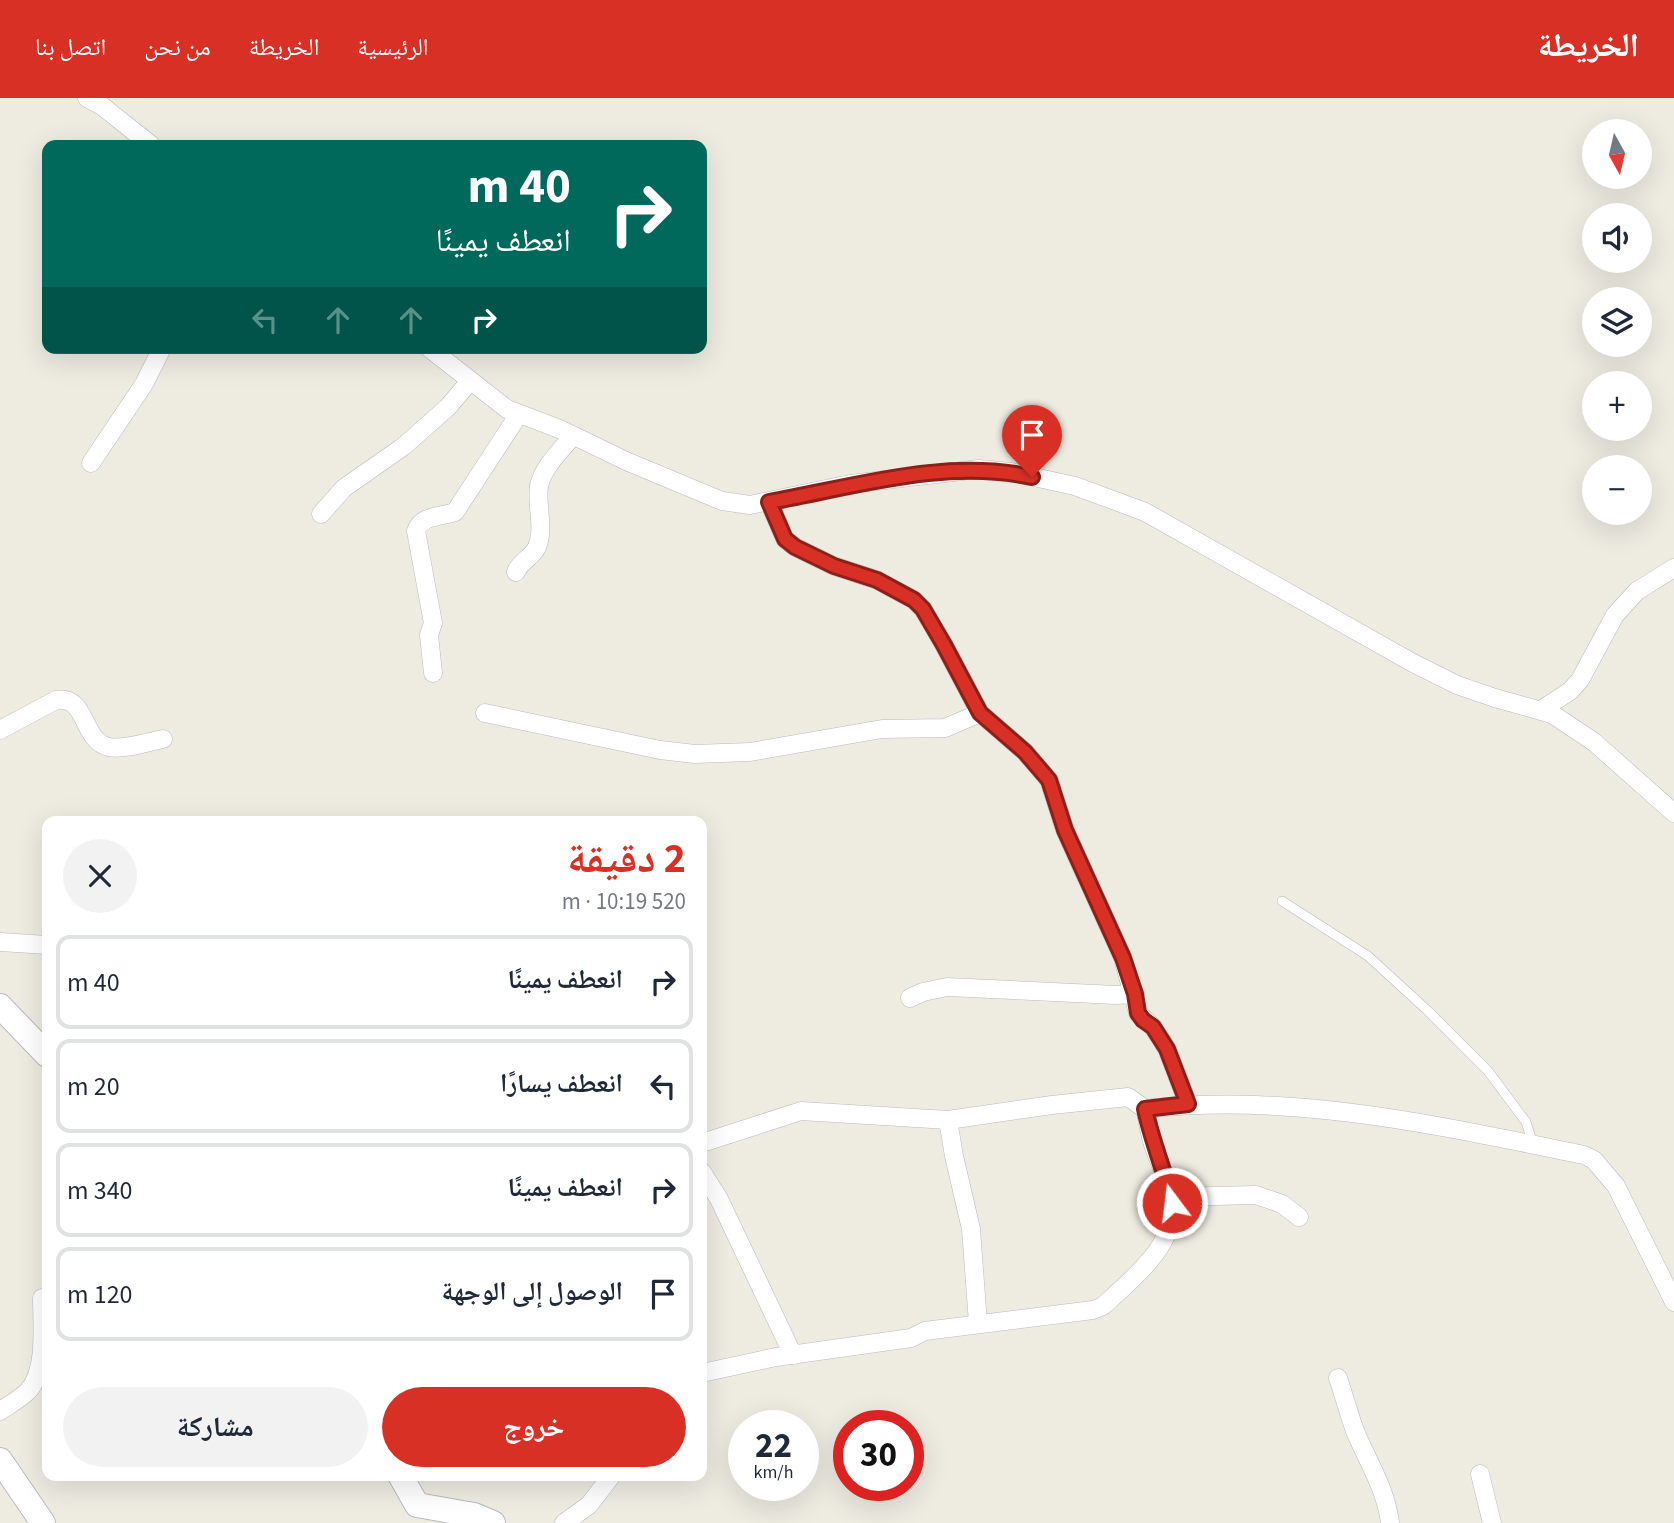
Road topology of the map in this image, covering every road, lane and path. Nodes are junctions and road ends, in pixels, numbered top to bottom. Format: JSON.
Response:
{"nodes":[{"id":1,"x":87,"y":98,"type":"edge"},
{"id":2,"x":145,"y":140,"type":"edge"},
{"id":3,"x":159,"y":354,"type":"edge"},
{"id":4,"x":436,"y":354,"type":"edge"},
{"id":5,"x":470,"y":381,"type":"junction"},
{"id":6,"x":519,"y":414,"type":"junction"},
{"id":7,"x":573,"y":436,"type":"junction"},
{"id":8,"x":91,"y":463,"type":"dead end"},
{"id":9,"x":769,"y":502,"type":"junction"},
{"id":10,"x":321,"y":514,"type":"dead end"},
{"id":11,"x":1674,"y":568,"type":"edge"},
{"id":12,"x":516,"y":572,"type":"dead end"},
{"id":13,"x":433,"y":673,"type":"dead end"},
{"id":14,"x":1541,"y":710,"type":"junction"},
{"id":15,"x":485,"y":713,"type":"dead end"},
{"id":16,"x":980,"y":713,"type":"junction"},
{"id":17,"x":0,"y":730,"type":"edge"},
{"id":18,"x":163,"y":738,"type":"dead end"},
{"id":19,"x":1674,"y":813,"type":"edge"},
{"id":20,"x":1282,"y":901,"type":"dead end"},
{"id":21,"x":0,"y":942,"type":"edge"},
{"id":22,"x":42,"y":945,"type":"edge"},
{"id":23,"x":1135,"y":994,"type":"junction"},
{"id":24,"x":910,"y":998,"type":"dead end"},
{"id":25,"x":0,"y":1006,"type":"edge"},
{"id":26,"x":42,"y":1050,"type":"edge"},
{"id":27,"x":1188,"y":1104,"type":"junction"},
{"id":28,"x":1145,"y":1109,"type":"junction"},
{"id":29,"x":948,"y":1120,"type":"junction"},
{"id":30,"x":707,"y":1141,"type":"edge"},
{"id":31,"x":1533,"y":1145,"type":"junction"},
{"id":32,"x":707,"y":1180,"type":"edge"},
{"id":33,"x":1171,"y":1197,"type":"junction"},
{"id":34,"x":1299,"y":1217,"type":"dead end"},
{"id":35,"x":1674,"y":1302,"type":"edge"},
{"id":36,"x":978,"y":1323,"type":"junction"},
{"id":37,"x":42,"y":1346,"type":"edge"},
{"id":38,"x":793,"y":1355,"type":"junction"},
{"id":39,"x":707,"y":1372,"type":"edge"},
{"id":40,"x":1338,"y":1378,"type":"dead end"},
{"id":41,"x":0,"y":1410,"type":"edge"},
{"id":42,"x":0,"y":1460,"type":"edge"},
{"id":43,"x":1480,"y":1474,"type":"dead end"},
{"id":44,"x":403,"y":1481,"type":"edge"},
{"id":45,"x":607,"y":1481,"type":"edge"},
{"id":46,"x":422,"y":1514,"type":"edge"},
{"id":47,"x":43,"y":1523,"type":"edge"},
{"id":48,"x":494,"y":1523,"type":"edge"},
{"id":49,"x":564,"y":1523,"type":"edge"},
{"id":50,"x":1390,"y":1523,"type":"edge"},
{"id":51,"x":1492,"y":1523,"type":"edge"}],
"edges":[{"from":1,"to":2,"type":"street"},
{"from":3,"to":8,"type":"street"},
{"from":4,"to":5,"type":"street"},
{"from":5,"to":6,"type":"street"},
{"from":5,"to":10,"type":"street"},
{"from":6,"to":7,"type":"street"},
{"from":6,"to":13,"type":"street"},
{"from":7,"to":9,"type":"street"},
{"from":7,"to":12,"type":"street"},
{"from":9,"to":14,"type":"street"},
{"from":9,"to":16,"type":"street"},
{"from":11,"to":14,"type":"street"},
{"from":14,"to":19,"type":"street"},
{"from":15,"to":16,"type":"street"},
{"from":16,"to":23,"type":"street"},
{"from":17,"to":18,"type":"street"},
{"from":20,"to":31,"type":"lane"},
{"from":21,"to":22,"type":"street"},
{"from":23,"to":24,"type":"street"},
{"from":23,"to":27,"type":"street"},
{"from":25,"to":26,"type":"street"},
{"from":27,"to":28,"type":"street"},
{"from":27,"to":31,"type":"street"},
{"from":28,"to":29,"type":"street"},
{"from":28,"to":33,"type":"street"},
{"from":29,"to":30,"type":"street"},
{"from":29,"to":36,"type":"street"},
{"from":31,"to":35,"type":"street"},
{"from":32,"to":38,"type":"street"},
{"from":33,"to":34,"type":"street"},
{"from":33,"to":36,"type":"street"},
{"from":36,"to":38,"type":"street"},
{"from":37,"to":41,"type":"street"},
{"from":38,"to":39,"type":"street"},
{"from":40,"to":50,"type":"street"},
{"from":42,"to":47,"type":"street"},
{"from":43,"to":51,"type":"street"},
{"from":44,"to":46,"type":"street"},
{"from":45,"to":49,"type":"street"},
{"from":46,"to":48,"type":"street"}]}
